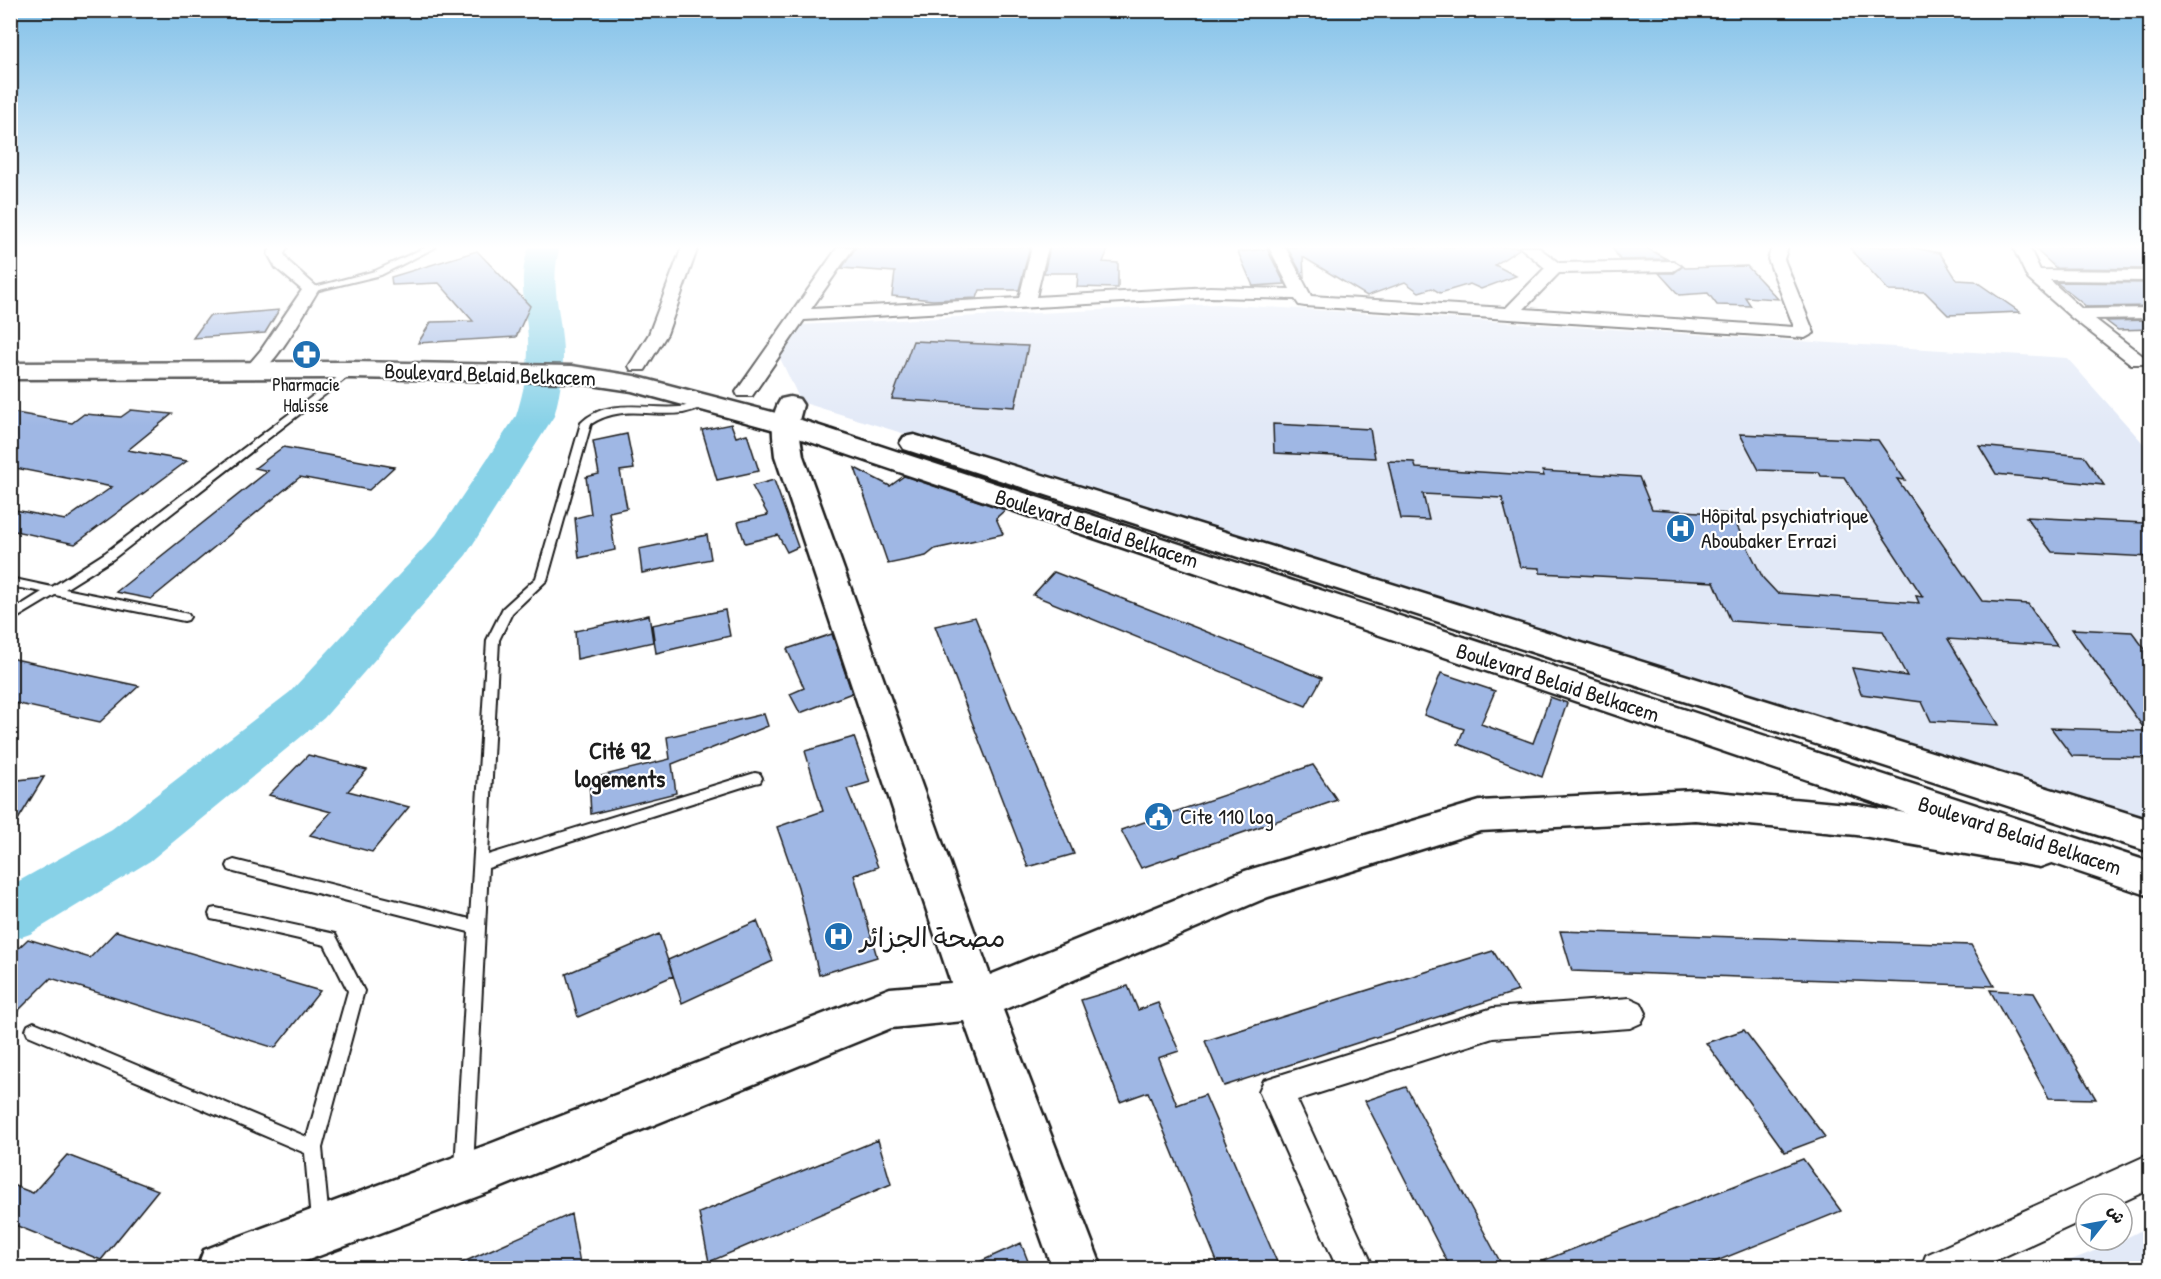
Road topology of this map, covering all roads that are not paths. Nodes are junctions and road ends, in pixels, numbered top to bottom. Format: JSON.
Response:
{"nodes":[{"id":1,"x":299,"y":307,"type":"edge"},
{"id":2,"x":668,"y":307,"type":"edge"},
{"id":3,"x":805,"y":307,"type":"edge"},
{"id":4,"x":956,"y":307,"type":"edge"},
{"id":5,"x":1411,"y":307,"type":"edge"},
{"id":6,"x":1515,"y":307,"type":"edge"},
{"id":7,"x":1795,"y":307,"type":"edge"},
{"id":8,"x":2070,"y":307,"type":"edge"},
{"id":9,"x":1510,"y":312,"type":"junction"},
{"id":10,"x":2151,"y":313,"type":"edge"},
{"id":11,"x":2078,"y":314,"type":"junction"},
{"id":12,"x":799,"y":315,"type":"junction"},
{"id":13,"x":10,"y":353,"type":"edge"},
{"id":14,"x":2144,"y":356,"type":"edge"},
{"id":15,"x":260,"y":362,"type":"junction"},
{"id":16,"x":551,"y":364,"type":"junction"},
{"id":17,"x":638,"y":366,"type":"junction"},
{"id":18,"x":351,"y":370,"type":"junction"},
{"id":19,"x":10,"y":371,"type":"edge"},
{"id":20,"x":2151,"y":375,"type":"edge"},
{"id":21,"x":745,"y":392,"type":"junction"},
{"id":22,"x":708,"y":402,"type":"junction"},
{"id":23,"x":788,"y":415,"type":"junction"},
{"id":24,"x":10,"y":582,"type":"edge"},
{"id":25,"x":54,"y":592,"type":"junction"},
{"id":26,"x":184,"y":617,"type":"dead end"},
{"id":27,"x":10,"y":618,"type":"edge"},
{"id":28,"x":755,"y":778,"type":"dead end"},
{"id":29,"x":2151,"y":836,"type":"edge"},
{"id":30,"x":2101,"y":862,"type":"junction"},
{"id":31,"x":480,"y":864,"type":"junction"},
{"id":32,"x":234,"y":866,"type":"dead end"},
{"id":33,"x":2151,"y":879,"type":"edge"},
{"id":34,"x":216,"y":914,"type":"dead end"},
{"id":35,"x":477,"y":927,"type":"junction"},
{"id":36,"x":978,"y":1000,"type":"junction"},
{"id":37,"x":1630,"y":1013,"type":"dead end"},
{"id":38,"x":34,"y":1030,"type":"dead end"},
{"id":39,"x":313,"y":1148,"type":"junction"},
{"id":40,"x":2151,"y":1171,"type":"edge"},
{"id":41,"x":464,"y":1178,"type":"junction"},
{"id":42,"x":321,"y":1232,"type":"junction"},
{"id":43,"x":223,"y":1268,"type":"edge"},
{"id":44,"x":1077,"y":1269,"type":"edge"},
{"id":45,"x":1356,"y":1269,"type":"edge"},
{"id":46,"x":1939,"y":1269,"type":"edge"}],
"edges":[{"from":1,"to":15,"type":"street"},
{"from":2,"to":17,"type":"street"},
{"from":3,"to":12,"type":"street"},
{"from":4,"to":12,"type":"street"},
{"from":5,"to":9,"type":"street"},
{"from":6,"to":9,"type":"street"},
{"from":7,"to":9,"type":"street"},
{"from":8,"to":11,"type":"street"},
{"from":10,"to":11,"type":"street"},
{"from":11,"to":14,"type":"street"},
{"from":12,"to":21,"type":"street"},
{"from":13,"to":15,"type":"main road","name":"Boulevard Belaid Belkacem"},
{"from":14,"to":20,"type":"street"},
{"from":15,"to":16,"type":"main road","name":"Boulevard Belaid Belkacem"},
{"from":15,"to":18,"type":"main road","name":"Boulevard Belaid Belkacem"},
{"from":15,"to":19,"type":"main road","name":"Boulevard Belaid Belkacem"},
{"from":16,"to":17,"type":"main road","name":"Boulevard Belaid Belkacem"},
{"from":16,"to":18,"type":"main road","name":"Boulevard Belaid Belkacem"},
{"from":16,"to":22,"type":"main road","name":"Boulevard Belaid Belkacem"},
{"from":17,"to":21,"type":"main road","name":"Boulevard Belaid Belkacem"},
{"from":18,"to":25,"type":"lane"},
{"from":21,"to":23,"type":"main road","name":"Boulevard Belaid Belkacem"},
{"from":22,"to":23,"type":"main road","name":"Boulevard Belaid Belkacem"},
{"from":22,"to":31,"type":"lane"},
{"from":23,"to":29,"type":"main road","name":"Boulevard Belaid Belkacem"},
{"from":23,"to":30,"type":"main road","name":"Boulevard Belaid Belkacem"},
{"from":23,"to":36,"type":"main road"},
{"from":24,"to":25,"type":"lane"},
{"from":25,"to":26,"type":"lane"},
{"from":25,"to":27,"type":"lane"},
{"from":28,"to":31,"type":"lane"},
{"from":30,"to":33,"type":"main road","name":"Boulevard Belaid Belkacem"},
{"from":30,"to":36,"type":"main road"},
{"from":31,"to":35,"type":"lane"},
{"from":32,"to":35,"type":"lane"},
{"from":34,"to":39,"type":"lane"},
{"from":35,"to":41,"type":"lane"},
{"from":36,"to":41,"type":"main road"},
{"from":36,"to":44,"type":"main road"},
{"from":37,"to":45,"type":"street"},
{"from":38,"to":39,"type":"lane"},
{"from":39,"to":42,"type":"lane"},
{"from":40,"to":46,"type":"street"},
{"from":41,"to":42,"type":"main road"},
{"from":42,"to":43,"type":"main road"}]}
